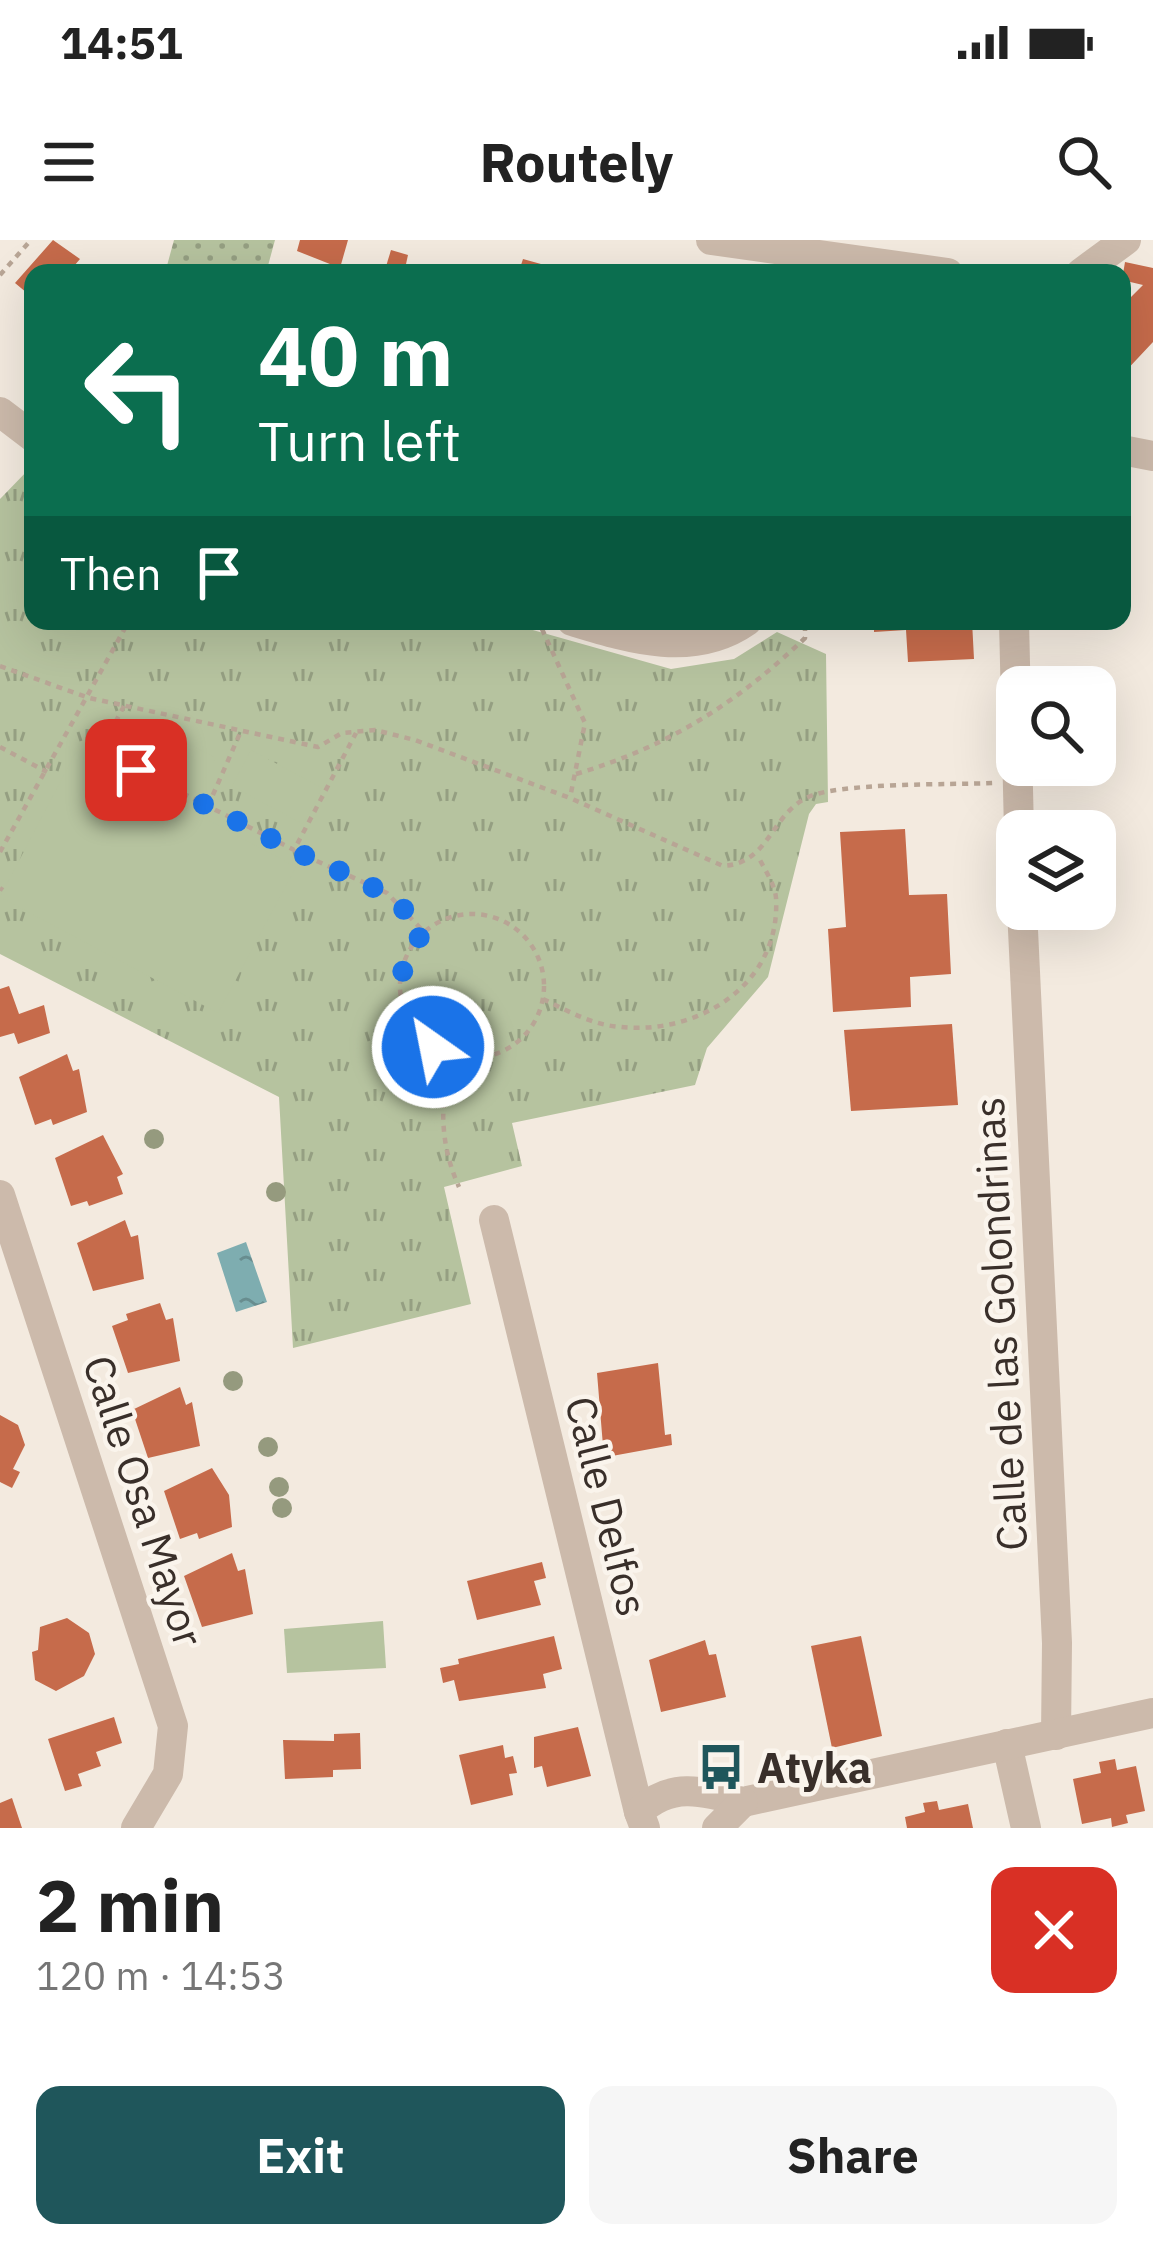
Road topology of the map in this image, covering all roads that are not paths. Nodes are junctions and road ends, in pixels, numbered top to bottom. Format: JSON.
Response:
{"nodes":[{"id":1,"x":711,"y":240,"type":"edge"},
{"id":2,"x":1126,"y":240,"type":"edge"},
{"id":3,"x":883,"y":264,"type":"edge"},
{"id":4,"x":1093,"y":264,"type":"edge"},
{"id":5,"x":0,"y":412,"type":"edge"},
{"id":6,"x":24,"y":430,"type":"edge"},
{"id":7,"x":588,"y":630,"type":"edge"},
{"id":8,"x":725,"y":630,"type":"edge"},
{"id":9,"x":1014,"y":630,"type":"edge"},
{"id":10,"x":1017,"y":810,"type":"edge"},
{"id":11,"x":1023,"y":930,"type":"edge"},
{"id":12,"x":0,"y":1195,"type":"edge"},
{"id":13,"x":494,"y":1220,"type":"dead end"},
{"id":14,"x":1153,"y":1713,"type":"edge"},
{"id":15,"x":1056,"y":1735,"type":"junction"},
{"id":16,"x":1007,"y":1744,"type":"junction"},
{"id":17,"x":729,"y":1815,"type":"edge"},
{"id":18,"x":638,"y":1823,"type":"edge"},
{"id":19,"x":136,"y":1828,"type":"edge"},
{"id":20,"x":1026,"y":1828,"type":"edge"}],
"edges":[{"from":1,"to":3,"type":"street"},
{"from":2,"to":4,"type":"street"},
{"from":5,"to":6,"type":"street"},
{"from":7,"to":8,"type":"street"},
{"from":9,"to":10,"type":"street"},
{"from":11,"to":15,"type":"street","name":"Calle de las Golondrinas"},
{"from":12,"to":19,"type":"street","name":"Calle Osa Mayor"},
{"from":13,"to":18,"type":"street","name":"Calle Delfos"},
{"from":14,"to":15,"type":"street"},
{"from":15,"to":16,"type":"street"},
{"from":16,"to":17,"type":"street"},
{"from":16,"to":20,"type":"street"},
{"from":17,"to":18,"type":"street"}]}
